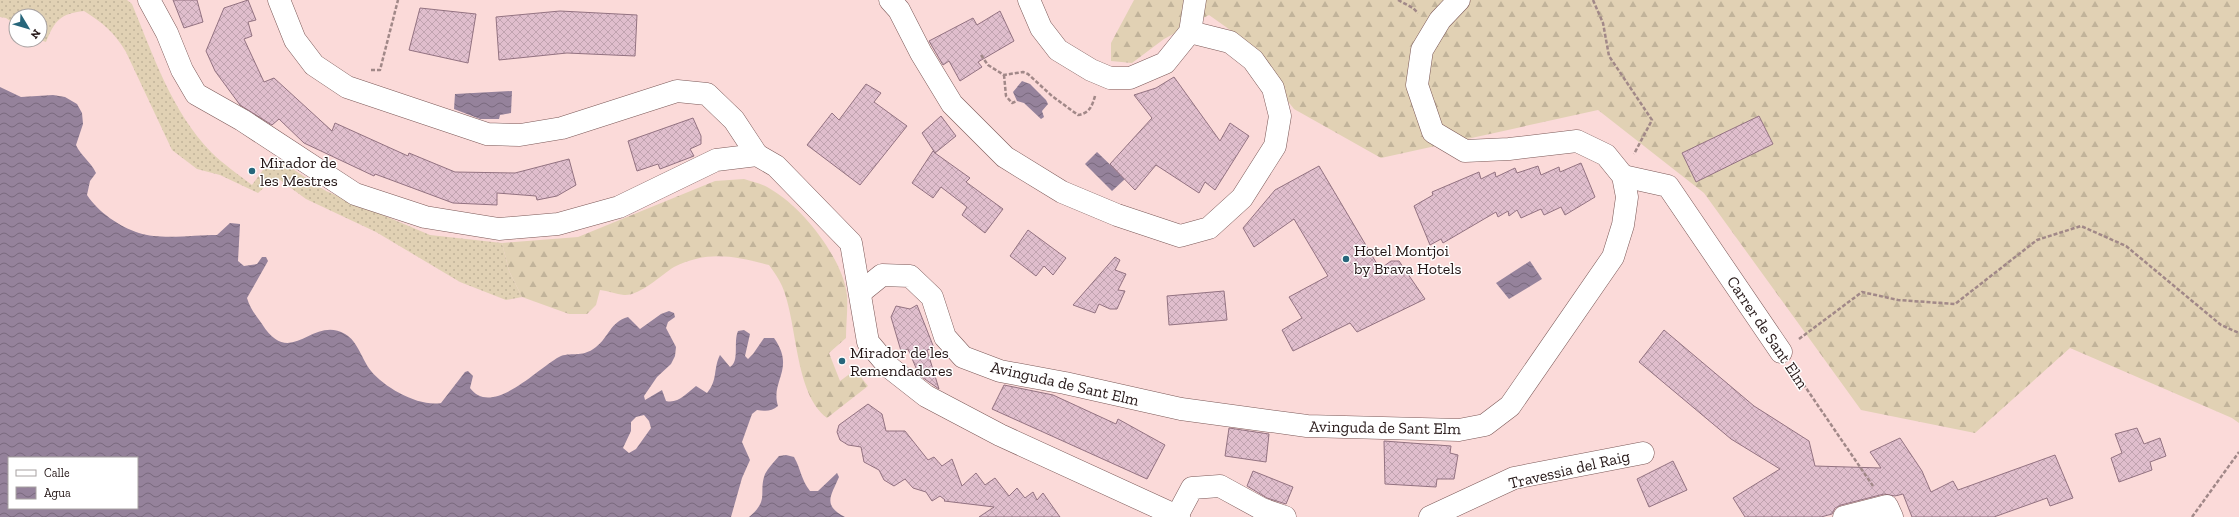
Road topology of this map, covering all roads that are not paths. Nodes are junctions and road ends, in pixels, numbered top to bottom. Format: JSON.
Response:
{"nodes":[{"id":1,"x":149,"y":0,"type":"edge"},
{"id":2,"x":279,"y":0,"type":"edge"},
{"id":3,"x":890,"y":0,"type":"edge"},
{"id":4,"x":1029,"y":0,"type":"edge"},
{"id":5,"x":1195,"y":0,"type":"edge"},
{"id":6,"x":1459,"y":0,"type":"edge"},
{"id":7,"x":1190,"y":32,"type":"junction"},
{"id":8,"x":757,"y":155,"type":"junction"},
{"id":9,"x":1623,"y":176,"type":"junction"},
{"id":10,"x":861,"y":292,"type":"junction"},
{"id":11,"x":1781,"y":352,"type":"road end"},
{"id":12,"x":1643,"y":453,"type":"dead end"},
{"id":13,"x":1890,"y":511,"type":"edge"},
{"id":14,"x":1178,"y":516,"type":"edge"},
{"id":15,"x":1285,"y":517,"type":"edge"},
{"id":16,"x":1430,"y":517,"type":"edge"},
{"id":17,"x":1844,"y":517,"type":"edge"}],
"edges":[{"from":1,"to":8,"type":"street"},
{"from":2,"to":8,"type":"street"},
{"from":3,"to":7,"type":"street"},
{"from":4,"to":7,"type":"street"},
{"from":5,"to":7,"type":"street"},
{"from":6,"to":9,"type":"street","name":"Avinguda de Sant Elm"},
{"from":8,"to":10,"type":"street"},
{"from":9,"to":10,"type":"street","name":"Avinguda de Sant Elm"},
{"from":9,"to":11,"type":"street","name":"Carrer de Sant Elm"},
{"from":10,"to":14,"type":"street"},
{"from":12,"to":16,"type":"street","name":"Travessia del Raig"},
{"from":13,"to":17,"type":"street"},
{"from":14,"to":15,"type":"street"}]}
